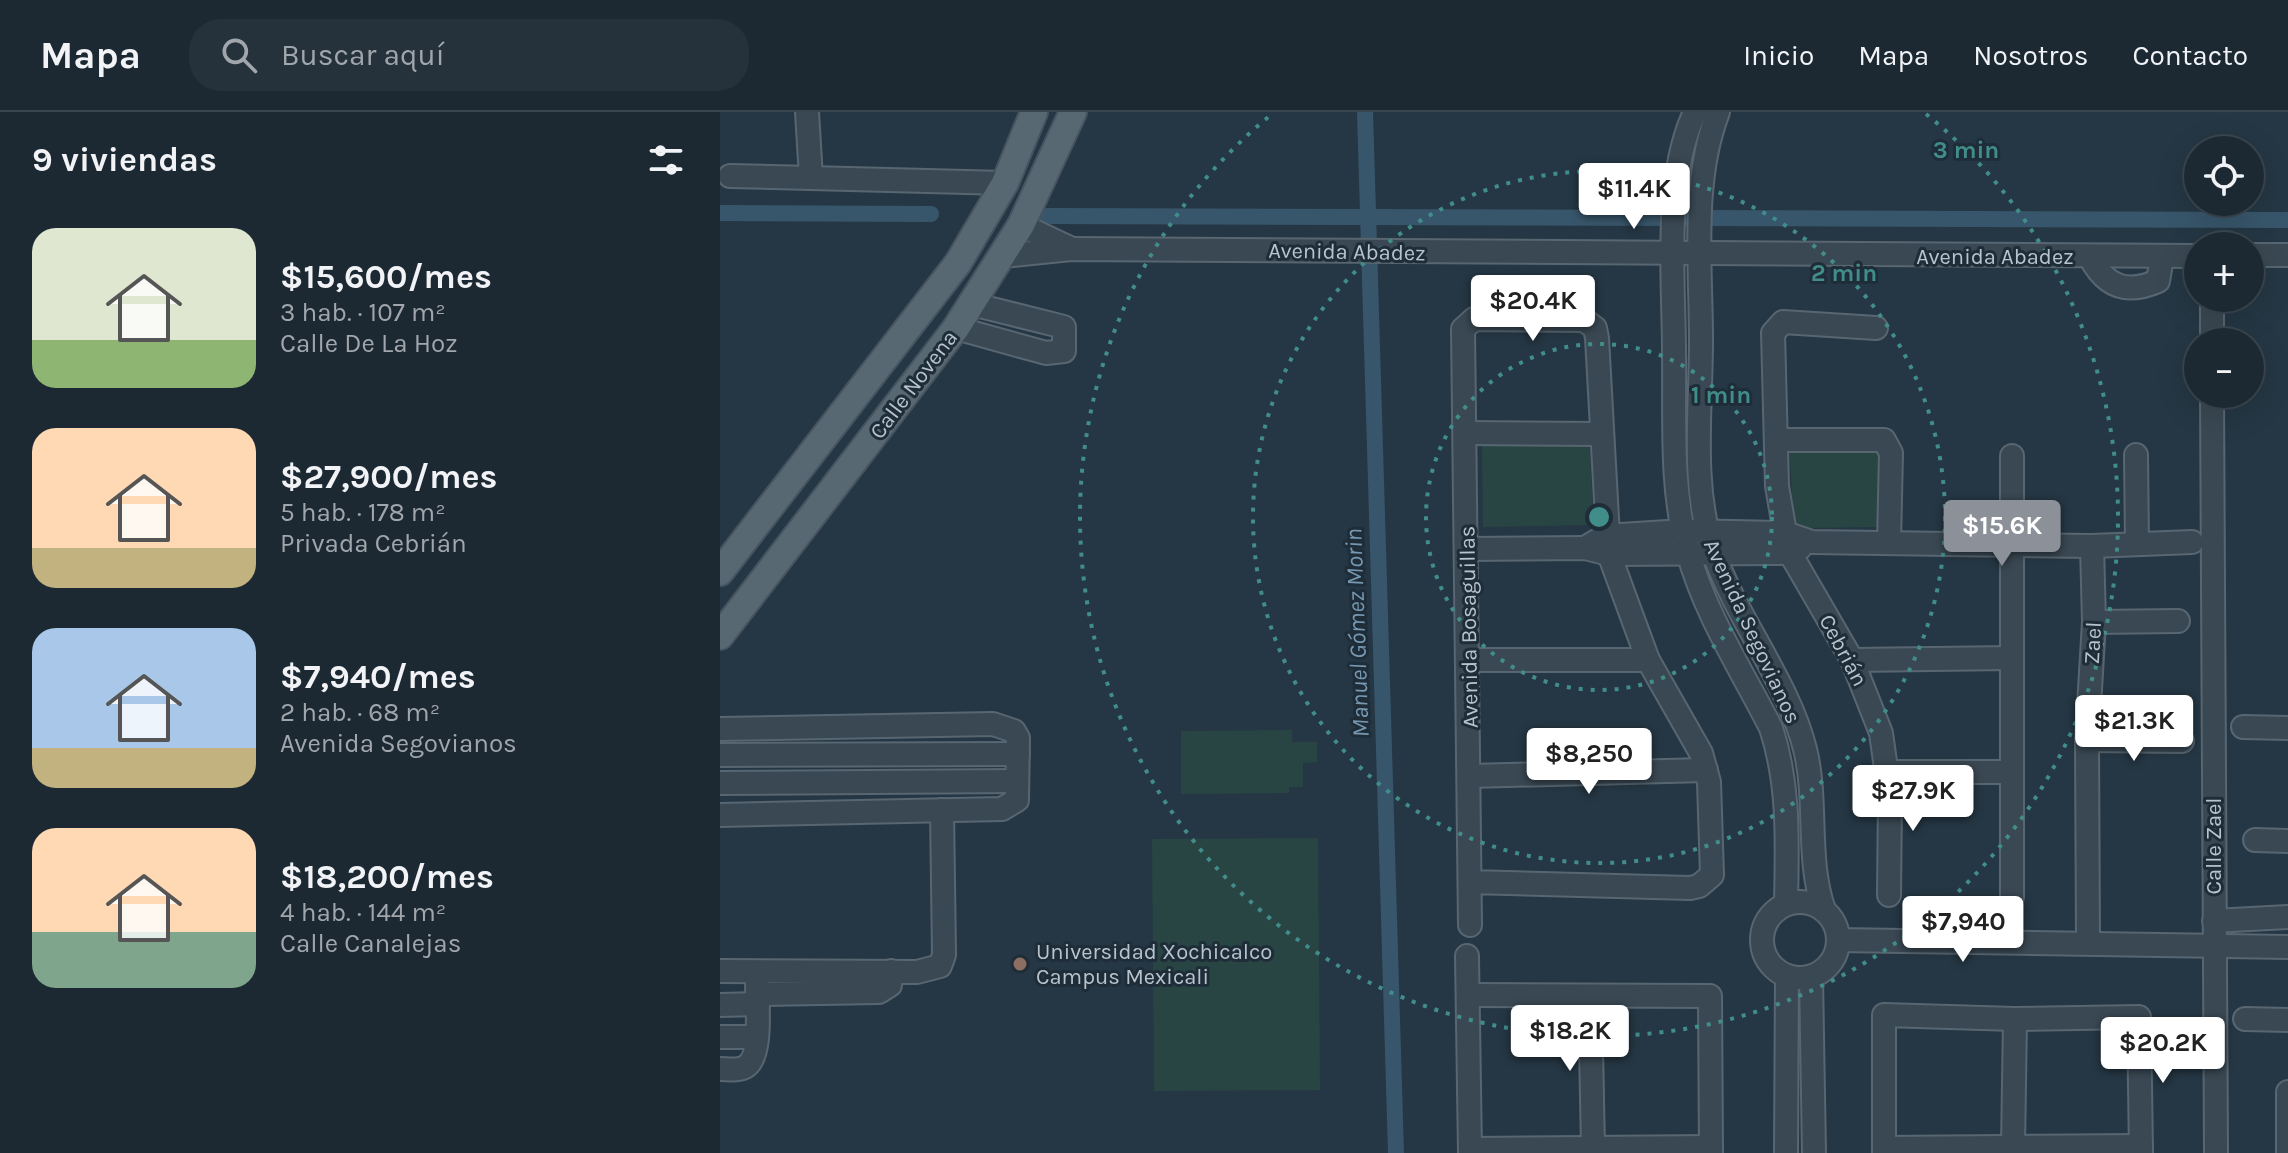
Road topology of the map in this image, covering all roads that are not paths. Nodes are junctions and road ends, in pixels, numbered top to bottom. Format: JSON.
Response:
{"nodes":[{"id":1,"x":807,"y":112,"type":"edge"},
{"id":2,"x":1034,"y":112,"type":"edge"},
{"id":3,"x":1073,"y":112,"type":"edge"},
{"id":4,"x":1695,"y":112,"type":"edge"},
{"id":5,"x":1718,"y":112,"type":"edge"},
{"id":6,"x":730,"y":176,"type":"dead end"},
{"id":7,"x":811,"y":178,"type":"junction"},
{"id":8,"x":1005,"y":183,"type":"junction"},
{"id":9,"x":1703,"y":189,"type":"junction"},
{"id":10,"x":1677,"y":192,"type":"junction"},
{"id":11,"x":1021,"y":225,"type":"junction"},
{"id":12,"x":1673,"y":247,"type":"junction"},
{"id":13,"x":1702,"y":248,"type":"junction"},
{"id":14,"x":1071,"y":249,"type":"junction"},
{"id":15,"x":2264,"y":255,"type":"edge"},
{"id":16,"x":2288,"y":255,"type":"edge"},
{"id":17,"x":1003,"y":256,"type":"junction"},
{"id":18,"x":2184,"y":256,"type":"edge"},
{"id":19,"x":1701,"y":279,"type":"junction"},
{"id":20,"x":1673,"y":280,"type":"junction"},
{"id":21,"x":972,"y":304,"type":"junction"},
{"id":22,"x":1701,"y":314,"type":"junction"},
{"id":23,"x":1674,"y":315,"type":"junction"},
{"id":24,"x":956,"y":328,"type":"junction"},
{"id":25,"x":1876,"y":328,"type":"dead end"},
{"id":26,"x":2212,"y":408,"type":"edge"},
{"id":27,"x":1466,"y":433,"type":"junction"},
{"id":28,"x":1601,"y":434,"type":"junction"},
{"id":29,"x":1776,"y":440,"type":"junction"},
{"id":30,"x":2136,"y":455,"type":"dead end"},
{"id":31,"x":2012,"y":456,"type":"dead end"},
{"id":32,"x":1683,"y":531,"type":"junction"},
{"id":33,"x":1707,"y":531,"type":"junction"},
{"id":34,"x":2192,"y":542,"type":"dead end"},
{"id":35,"x":1787,"y":543,"type":"junction"},
{"id":36,"x":1889,"y":543,"type":"junction"},
{"id":37,"x":2137,"y":543,"type":"junction"},
{"id":38,"x":1607,"y":545,"type":"junction"},
{"id":39,"x":2012,"y":545,"type":"junction"},
{"id":40,"x":2092,"y":546,"type":"junction"},
{"id":41,"x":1467,"y":549,"type":"junction"},
{"id":42,"x":1714,"y":553,"type":"junction"},
{"id":43,"x":1688,"y":554,"type":"junction"},
{"id":44,"x":720,"y":572,"type":"edge"},
{"id":45,"x":2178,"y":621,"type":"dead end"},
{"id":46,"x":2094,"y":622,"type":"junction"},
{"id":47,"x":720,"y":636,"type":"edge"},
{"id":48,"x":2012,"y":658,"type":"junction"},
{"id":49,"x":1468,"y":660,"type":"junction"},
{"id":50,"x":1648,"y":660,"type":"junction"},
{"id":51,"x":1852,"y":660,"type":"junction"},
{"id":52,"x":2243,"y":727,"type":"dead end"},
{"id":53,"x":2288,"y":728,"type":"edge"},
{"id":54,"x":720,"y":729,"type":"edge"},
{"id":55,"x":2087,"y":740,"type":"junction"},
{"id":56,"x":2182,"y":741,"type":"dead end"},
{"id":57,"x":1018,"y":754,"type":"junction"},
{"id":58,"x":720,"y":755,"type":"edge"},
{"id":59,"x":1706,"y":770,"type":"junction"},
{"id":60,"x":1889,"y":772,"type":"junction"},
{"id":61,"x":2012,"y":772,"type":"junction"},
{"id":62,"x":1470,"y":776,"type":"junction"},
{"id":63,"x":1017,"y":781,"type":"junction"},
{"id":64,"x":720,"y":783,"type":"edge"},
{"id":65,"x":942,"y":810,"type":"junction"},
{"id":66,"x":720,"y":815,"type":"edge"},
{"id":67,"x":2255,"y":840,"type":"dead end"},
{"id":68,"x":2288,"y":841,"type":"edge"},
{"id":69,"x":1470,"y":882,"type":"junction"},
{"id":70,"x":1889,"y":895,"type":"dead end"},
{"id":71,"x":2012,"y":897,"type":"dead end"},
{"id":72,"x":1786,"y":904,"type":"junction"},
{"id":73,"x":1824,"y":910,"type":"junction"},
{"id":74,"x":2261,"y":916,"type":"junction"},
{"id":75,"x":2288,"y":917,"type":"edge"},
{"id":76,"x":2214,"y":921,"type":"junction"},
{"id":77,"x":1470,"y":925,"type":"dead end"},
{"id":78,"x":1838,"y":940,"type":"junction"},
{"id":79,"x":2088,"y":942,"type":"junction"},
{"id":80,"x":2214,"y":946,"type":"junction"},
{"id":81,"x":2262,"y":947,"type":"junction"},
{"id":82,"x":2288,"y":947,"type":"edge"},
{"id":83,"x":1467,"y":956,"type":"dead end"},
{"id":84,"x":720,"y":971,"type":"edge"},
{"id":85,"x":757,"y":971,"type":"junction"},
{"id":86,"x":891,"y":971,"type":"junction"},
{"id":87,"x":1787,"y":976,"type":"junction"},
{"id":88,"x":1811,"y":977,"type":"junction"},
{"id":89,"x":1468,"y":995,"type":"junction"},
{"id":90,"x":1590,"y":996,"type":"junction"},
{"id":91,"x":758,"y":999,"type":"junction"},
{"id":92,"x":720,"y":1005,"type":"edge"},
{"id":93,"x":2015,"y":1019,"type":"junction"},
{"id":94,"x":2245,"y":1019,"type":"dead end"},
{"id":95,"x":2288,"y":1020,"type":"edge"},
{"id":96,"x":720,"y":1037,"type":"edge"},
{"id":97,"x":757,"y":1037,"type":"junction"},
{"id":98,"x":720,"y":1069,"type":"edge"},
{"id":99,"x":2288,"y":1092,"type":"edge"},
{"id":100,"x":2013,"y":1147,"type":"junction"},
{"id":101,"x":1593,"y":1148,"type":"junction"},
{"id":102,"x":2141,"y":1149,"type":"edge"},
{"id":103,"x":1711,"y":1150,"type":"edge"},
{"id":104,"x":1470,"y":1151,"type":"edge"},
{"id":105,"x":1884,"y":1151,"type":"edge"},
{"id":106,"x":1786,"y":1153,"type":"edge"},
{"id":107,"x":1814,"y":1153,"type":"edge"},
{"id":108,"x":2216,"y":1153,"type":"edge"},
{"id":109,"x":2288,"y":1153,"type":"edge"}],
"edges":[{"from":1,"to":7,"type":"street"},
{"from":2,"to":8,"type":"main road","name":"Calle Novena"},
{"from":3,"to":11,"type":"main road","name":"Calle Novena"},
{"from":4,"to":10,"type":"street","name":"Avenida Segovianos"},
{"from":5,"to":9,"type":"street","name":"Avenida Segovianos"},
{"from":6,"to":7,"type":"street"},
{"from":7,"to":8,"type":"street"},
{"from":8,"to":44,"type":"main road","name":"Calle Novena"},
{"from":9,"to":10,"type":"street"},
{"from":9,"to":13,"type":"street","name":"Avenida Segovianos"},
{"from":10,"to":12,"type":"street","name":"Avenida Segovianos"},
{"from":11,"to":14,"type":"street","name":"Avenida Abadez"},
{"from":11,"to":17,"type":"main road","name":"Calle Novena"},
{"from":12,"to":13,"type":"street","name":"Avenida Abadez"},
{"from":12,"to":14,"type":"street","name":"Avenida Abadez"},
{"from":12,"to":20,"type":"street","name":"Avenida Segovianos"},
{"from":13,"to":18,"type":"street","name":"Avenida Abadez"},
{"from":13,"to":19,"type":"street","name":"Avenida Segovianos"},
{"from":14,"to":17,"type":"street","name":"Avenida Abadez"},
{"from":15,"to":16,"type":"street"},
{"from":17,"to":21,"type":"main road","name":"Calle Novena"},
{"from":19,"to":20,"type":"street"},
{"from":19,"to":22,"type":"street","name":"Avenida Segovianos"},
{"from":20,"to":23,"type":"street","name":"Avenida Segovianos"},
{"from":21,"to":24,"type":"main road","name":"Calle Novena"},
{"from":21,"to":24,"type":"street"},
{"from":22,"to":23,"type":"street"},
{"from":22,"to":33,"type":"street","name":"Avenida Segovianos"},
{"from":23,"to":32,"type":"street","name":"Avenida Segovianos"},
{"from":24,"to":47,"type":"main road","name":"Calle Novena"},
{"from":25,"to":29,"type":"street"},
{"from":26,"to":76,"type":"street","name":"Calle Zael"},
{"from":27,"to":28,"type":"street"},
{"from":27,"to":28,"type":"street","name":"Avenida Bosaguillas"},
{"from":27,"to":41,"type":"street","name":"Avenida Bosaguillas"},
{"from":28,"to":38,"type":"street"},
{"from":29,"to":35,"type":"street"},
{"from":29,"to":36,"type":"street"},
{"from":30,"to":37,"type":"street"},
{"from":31,"to":39,"type":"street"},
{"from":32,"to":33,"type":"street"},
{"from":32,"to":38,"type":"street"},
{"from":32,"to":43,"type":"street","name":"Avenida Segovianos"},
{"from":33,"to":35,"type":"street"},
{"from":33,"to":42,"type":"street","name":"Avenida Segovianos"},
{"from":34,"to":37,"type":"street"},
{"from":35,"to":36,"type":"street"},
{"from":35,"to":42,"type":"street"},
{"from":35,"to":51,"type":"street","name":"Cebrián"},
{"from":36,"to":39,"type":"street"},
{"from":37,"to":40,"type":"street"},
{"from":38,"to":41,"type":"street"},
{"from":38,"to":43,"type":"street"},
{"from":38,"to":50,"type":"street"},
{"from":39,"to":40,"type":"street"},
{"from":39,"to":48,"type":"street"},
{"from":40,"to":46,"type":"street","name":"Zael"},
{"from":41,"to":49,"type":"street","name":"Avenida Bosaguillas"},
{"from":42,"to":43,"type":"street"},
{"from":42,"to":73,"type":"street","name":"Avenida Segovianos"},
{"from":43,"to":72,"type":"street","name":"Avenida Segovianos"},
{"from":45,"to":46,"type":"street"},
{"from":46,"to":55,"type":"street","name":"Zael"},
{"from":48,"to":51,"type":"street"},
{"from":48,"to":61,"type":"street"},
{"from":49,"to":50,"type":"street"},
{"from":49,"to":62,"type":"street","name":"Avenida Bosaguillas"},
{"from":50,"to":59,"type":"street"},
{"from":51,"to":60,"type":"street","name":"Cebrián"},
{"from":52,"to":53,"type":"street"},
{"from":54,"to":57,"type":"street"},
{"from":55,"to":56,"type":"street"},
{"from":55,"to":79,"type":"street","name":"Zael"},
{"from":57,"to":58,"type":"street"},
{"from":57,"to":63,"type":"street"},
{"from":59,"to":62,"type":"street"},
{"from":59,"to":69,"type":"street"},
{"from":60,"to":61,"type":"street"},
{"from":60,"to":70,"type":"street","name":"Cebrián"},
{"from":61,"to":71,"type":"street"},
{"from":62,"to":69,"type":"street","name":"Avenida Bosaguillas"},
{"from":63,"to":64,"type":"street"},
{"from":63,"to":65,"type":"street"},
{"from":65,"to":66,"type":"street"},
{"from":65,"to":86,"type":"street"},
{"from":67,"to":68,"type":"street"},
{"from":69,"to":77,"type":"street","name":"Avenida Bosaguillas"},
{"from":72,"to":73,"type":"street"},
{"from":72,"to":87,"type":"street"},
{"from":73,"to":78,"type":"street"},
{"from":74,"to":75,"type":"street"},
{"from":74,"to":76,"type":"street"},
{"from":74,"to":81,"type":"street"},
{"from":76,"to":80,"type":"street","name":"Calle Zael"},
{"from":78,"to":79,"type":"street"},
{"from":78,"to":88,"type":"street"},
{"from":79,"to":80,"type":"street"},
{"from":80,"to":81,"type":"street"},
{"from":80,"to":108,"type":"street","name":"Calle Zael"},
{"from":81,"to":82,"type":"street"},
{"from":83,"to":89,"type":"street"},
{"from":84,"to":85,"type":"street"},
{"from":85,"to":86,"type":"street"},
{"from":85,"to":91,"type":"street"},
{"from":86,"to":91,"type":"street"},
{"from":87,"to":88,"type":"street"},
{"from":87,"to":106,"type":"street"},
{"from":88,"to":107,"type":"street"},
{"from":89,"to":90,"type":"street"},
{"from":89,"to":104,"type":"street"},
{"from":90,"to":101,"type":"street"},
{"from":90,"to":103,"type":"street"},
{"from":91,"to":92,"type":"street"},
{"from":91,"to":97,"type":"street"},
{"from":93,"to":100,"type":"street"},
{"from":93,"to":102,"type":"street"},
{"from":93,"to":105,"type":"street"},
{"from":94,"to":95,"type":"street"},
{"from":96,"to":97,"type":"street"},
{"from":97,"to":98,"type":"street"},
{"from":99,"to":109,"type":"street"},
{"from":100,"to":102,"type":"street"},
{"from":100,"to":105,"type":"street"},
{"from":101,"to":103,"type":"street"},
{"from":101,"to":104,"type":"street"}]}
